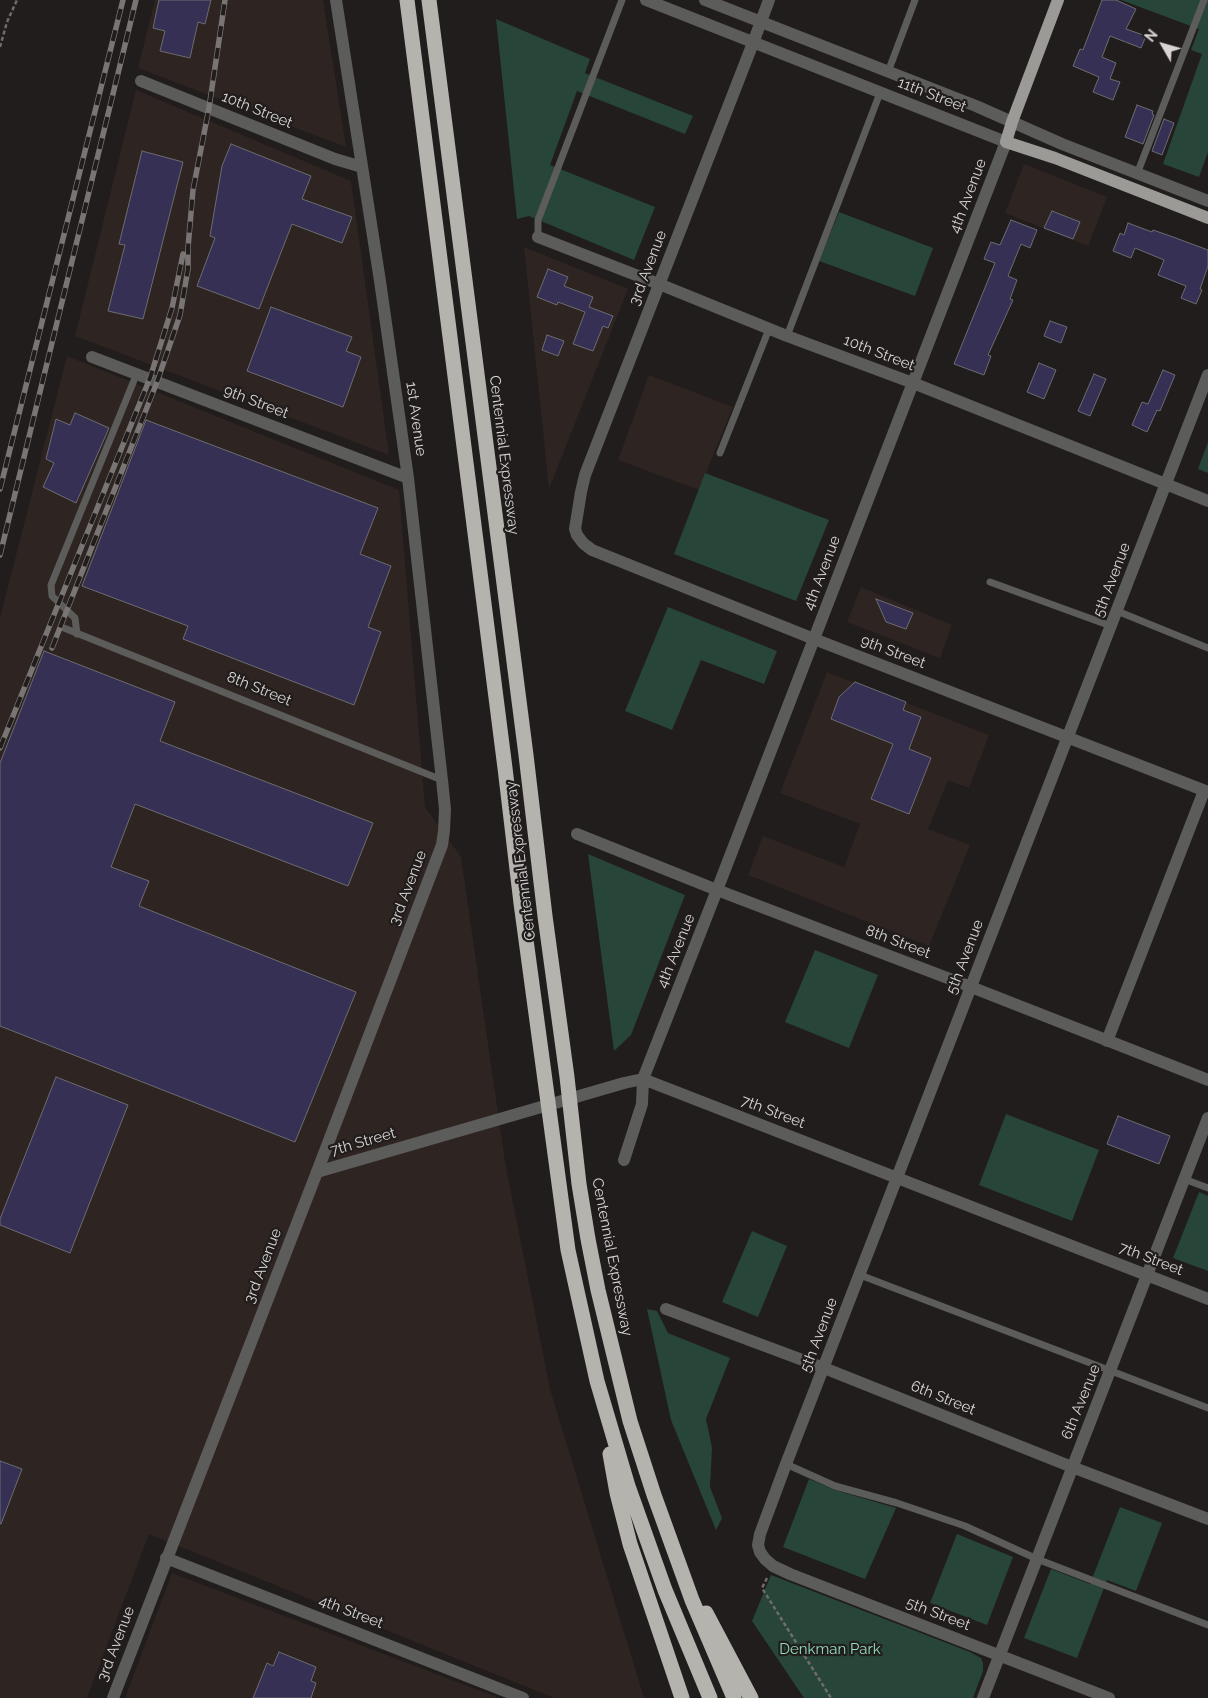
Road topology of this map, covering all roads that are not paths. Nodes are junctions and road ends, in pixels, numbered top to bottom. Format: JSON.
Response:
{"nodes":[{"id":1,"x":336,"y":0,"type":"edge"},
{"id":2,"x":407,"y":0,"type":"edge"},
{"id":3,"x":429,"y":0,"type":"edge"},
{"id":4,"x":622,"y":0,"type":"edge"},
{"id":5,"x":646,"y":0,"type":"edge"},
{"id":6,"x":705,"y":0,"type":"edge"},
{"id":7,"x":769,"y":0,"type":"edge"},
{"id":8,"x":915,"y":0,"type":"edge"},
{"id":9,"x":1058,"y":0,"type":"edge"},
{"id":10,"x":1204,"y":0,"type":"edge"},
{"id":11,"x":761,"y":21,"type":"junction"},
{"id":12,"x":753,"y":43,"type":"junction"},
{"id":13,"x":888,"y":72,"type":"junction"},
{"id":14,"x":141,"y":81,"type":"dead end"},
{"id":15,"x":880,"y":93,"type":"junction"},
{"id":16,"x":1012,"y":122,"type":"junction"},
{"id":17,"x":1006,"y":142,"type":"junction"},
{"id":18,"x":362,"y":167,"type":"junction"},
{"id":19,"x":1137,"y":174,"type":"junction"},
{"id":20,"x":1208,"y":201,"type":"edge"},
{"id":21,"x":1208,"y":218,"type":"edge"},
{"id":22,"x":538,"y":237,"type":"joint"},
{"id":23,"x":659,"y":284,"type":"junction"},
{"id":24,"x":769,"y":329,"type":"junction"},
{"id":25,"x":786,"y":336,"type":"junction"},
{"id":26,"x":92,"y":357,"type":"dead end"},
{"id":27,"x":137,"y":374,"type":"junction"},
{"id":28,"x":1208,"y":375,"type":"edge"},
{"id":29,"x":913,"y":384,"type":"junction"},
{"id":30,"x":720,"y":453,"type":"dead end"},
{"id":31,"x":408,"y":478,"type":"junction"},
{"id":32,"x":1166,"y":485,"type":"junction"},
{"id":33,"x":1208,"y":501,"type":"edge"},
{"id":34,"x":575,"y":529,"type":"joint"},
{"id":35,"x":990,"y":582,"type":"dead end"},
{"id":36,"x":1117,"y":611,"type":"junction"},
{"id":37,"x":1111,"y":626,"type":"junction"},
{"id":38,"x":64,"y":628,"type":"dead end"},
{"id":39,"x":77,"y":634,"type":"junction"},
{"id":40,"x":814,"y":639,"type":"junction"},
{"id":41,"x":1208,"y":648,"type":"edge"},
{"id":42,"x":1068,"y":738,"type":"junction"},
{"id":43,"x":442,"y":780,"type":"junction"},
{"id":44,"x":1206,"y":791,"type":"edge"},
{"id":45,"x":576,"y":834,"type":"dead end"},
{"id":46,"x":442,"y":845,"type":"joint"},
{"id":47,"x":717,"y":890,"type":"junction"},
{"id":48,"x":971,"y":987,"type":"junction"},
{"id":49,"x":1107,"y":1041,"type":"junction"},
{"id":50,"x":643,"y":1079,"type":"junction"},
{"id":51,"x":1208,"y":1080,"type":"edge"},
{"id":52,"x":1208,"y":1118,"type":"edge"},
{"id":53,"x":624,"y":1160,"type":"dead end"},
{"id":54,"x":317,"y":1172,"type":"junction"},
{"id":55,"x":898,"y":1177,"type":"junction"},
{"id":56,"x":1184,"y":1179,"type":"junction"},
{"id":57,"x":1208,"y":1188,"type":"edge"},
{"id":58,"x":860,"y":1274,"type":"junction"},
{"id":59,"x":1148,"y":1276,"type":"junction"},
{"id":60,"x":1208,"y":1299,"type":"edge"},
{"id":61,"x":666,"y":1309,"type":"dead end"},
{"id":62,"x":824,"y":1368,"type":"junction"},
{"id":63,"x":1110,"y":1371,"type":"junction"},
{"id":64,"x":597,"y":1381,"type":"junction"},
{"id":65,"x":1208,"y":1408,"type":"edge"},
{"id":66,"x":786,"y":1464,"type":"junction"},
{"id":67,"x":1072,"y":1467,"type":"junction"},
{"id":68,"x":1208,"y":1519,"type":"edge"},
{"id":69,"x":672,"y":1549,"type":"junction"},
{"id":70,"x":760,"y":1552,"type":"joint"},
{"id":71,"x":166,"y":1558,"type":"junction"},
{"id":72,"x":1037,"y":1560,"type":"junction"},
{"id":73,"x":1208,"y":1626,"type":"edge"},
{"id":74,"x":999,"y":1656,"type":"junction"},
{"id":75,"x":112,"y":1698,"type":"edge"},
{"id":76,"x":524,"y":1698,"type":"edge"},
{"id":77,"x":682,"y":1698,"type":"edge"},
{"id":78,"x":710,"y":1698,"type":"edge"},
{"id":79,"x":734,"y":1698,"type":"edge"},
{"id":80,"x":751,"y":1698,"type":"edge"},
{"id":81,"x":983,"y":1698,"type":"edge"},
{"id":82,"x":1109,"y":1698,"type":"edge"}],
"edges":[{"from":1,"to":18,"type":"street","name":"1st Avenue"},
{"from":2,"to":64,"type":"highway","name":"Centennial Expressway"},
{"from":3,"to":69,"type":"highway","name":"Centennial Expressway"},
{"from":4,"to":22,"type":"lane"},
{"from":5,"to":12,"type":"street","name":"11th Street"},
{"from":6,"to":11,"type":"street","name":"11th Street"},
{"from":7,"to":11,"type":"street","name":"3rd Avenue"},
{"from":8,"to":13,"type":"lane"},
{"from":9,"to":16,"type":"main road","name":"4th Avenue"},
{"from":10,"to":19,"type":"lane"},
{"from":11,"to":12,"type":"street","name":"3rd Avenue"},
{"from":11,"to":13,"type":"street","name":"11th Street"},
{"from":12,"to":15,"type":"street","name":"11th Street"},
{"from":12,"to":23,"type":"street","name":"3rd Avenue"},
{"from":13,"to":16,"type":"street","name":"11th Street"},
{"from":14,"to":18,"type":"street","name":"10th Street"},
{"from":15,"to":17,"type":"street","name":"11th Street"},
{"from":15,"to":25,"type":"lane"},
{"from":16,"to":17,"type":"main road","name":"4th Avenue"},
{"from":16,"to":19,"type":"street","name":"11th Street"},
{"from":17,"to":21,"type":"main road","name":"11th Street"},
{"from":17,"to":29,"type":"street","name":"4th Avenue"},
{"from":18,"to":31,"type":"street","name":"1st Avenue"},
{"from":19,"to":20,"type":"street","name":"11th Street"},
{"from":22,"to":23,"type":"street","name":"10th Street"},
{"from":23,"to":24,"type":"street","name":"10th Street"},
{"from":23,"to":34,"type":"street","name":"3rd Avenue"},
{"from":24,"to":25,"type":"street","name":"10th Street"},
{"from":24,"to":30,"type":"lane"},
{"from":25,"to":29,"type":"street","name":"10th Street"},
{"from":26,"to":27,"type":"street","name":"9th Street"},
{"from":27,"to":31,"type":"street","name":"9th Street"},
{"from":27,"to":39,"type":"lane"},
{"from":28,"to":32,"type":"street","name":"5th Avenue"},
{"from":29,"to":32,"type":"street","name":"10th Street"},
{"from":29,"to":40,"type":"street","name":"4th Avenue"},
{"from":31,"to":43,"type":"street","name":"1st Avenue"},
{"from":32,"to":33,"type":"street","name":"10th Street"},
{"from":32,"to":36,"type":"street","name":"5th Avenue"},
{"from":34,"to":40,"type":"street","name":"9th Street"},
{"from":35,"to":37,"type":"lane"},
{"from":36,"to":37,"type":"street","name":"5th Avenue"},
{"from":36,"to":41,"type":"lane"},
{"from":37,"to":42,"type":"street","name":"5th Avenue"},
{"from":38,"to":39,"type":"lane","name":"8th Street"},
{"from":39,"to":43,"type":"lane","name":"8th Street"},
{"from":40,"to":42,"type":"street","name":"9th Street"},
{"from":40,"to":47,"type":"street","name":"4th Avenue"},
{"from":42,"to":44,"type":"street","name":"9th Street"},
{"from":42,"to":48,"type":"street","name":"5th Avenue"},
{"from":43,"to":46,"type":"street","name":"1st Avenue"},
{"from":44,"to":49,"type":"street"},
{"from":45,"to":47,"type":"street","name":"8th Street"},
{"from":46,"to":54,"type":"street","name":"3rd Avenue"},
{"from":47,"to":48,"type":"street","name":"8th Street"},
{"from":47,"to":50,"type":"street","name":"4th Avenue"},
{"from":48,"to":49,"type":"street","name":"8th Street"},
{"from":48,"to":55,"type":"street","name":"5th Avenue"},
{"from":49,"to":51,"type":"street","name":"8th Street"},
{"from":50,"to":53,"type":"street","name":"4th Avenue"},
{"from":50,"to":54,"type":"street","name":"7th Street"},
{"from":50,"to":55,"type":"street","name":"7th Street"},
{"from":52,"to":56,"type":"street","name":"6th Avenue"},
{"from":54,"to":71,"type":"street","name":"3rd Avenue"},
{"from":55,"to":58,"type":"street","name":"5th Avenue"},
{"from":55,"to":59,"type":"street","name":"7th Street"},
{"from":56,"to":57,"type":"lane"},
{"from":56,"to":59,"type":"street","name":"6th Avenue"},
{"from":58,"to":62,"type":"street","name":"5th Avenue"},
{"from":58,"to":63,"type":"lane"},
{"from":59,"to":60,"type":"street","name":"7th Street"},
{"from":59,"to":63,"type":"street","name":"6th Avenue"},
{"from":61,"to":62,"type":"street","name":"6th Street"},
{"from":62,"to":66,"type":"street","name":"5th Avenue"},
{"from":62,"to":67,"type":"street","name":"6th Street"},
{"from":63,"to":65,"type":"lane"},
{"from":63,"to":67,"type":"street","name":"6th Avenue"},
{"from":64,"to":77,"type":"highway"},
{"from":64,"to":78,"type":"highway","name":"Centennial Expressway"},
{"from":66,"to":70,"type":"street","name":"5th Avenue"},
{"from":66,"to":72,"type":"lane"},
{"from":67,"to":68,"type":"street","name":"6th Street"},
{"from":67,"to":72,"type":"street","name":"6th Avenue"},
{"from":69,"to":79,"type":"highway","name":"Centennial Expressway"},
{"from":69,"to":80,"type":"highway"},
{"from":70,"to":74,"type":"street","name":"5th Street"},
{"from":71,"to":75,"type":"street","name":"3rd Avenue"},
{"from":71,"to":76,"type":"street","name":"4th Street"},
{"from":72,"to":73,"type":"lane"},
{"from":72,"to":74,"type":"street","name":"6th Avenue"},
{"from":74,"to":81,"type":"street","name":"6th Avenue"},
{"from":74,"to":82,"type":"street","name":"5th Street"}]}
